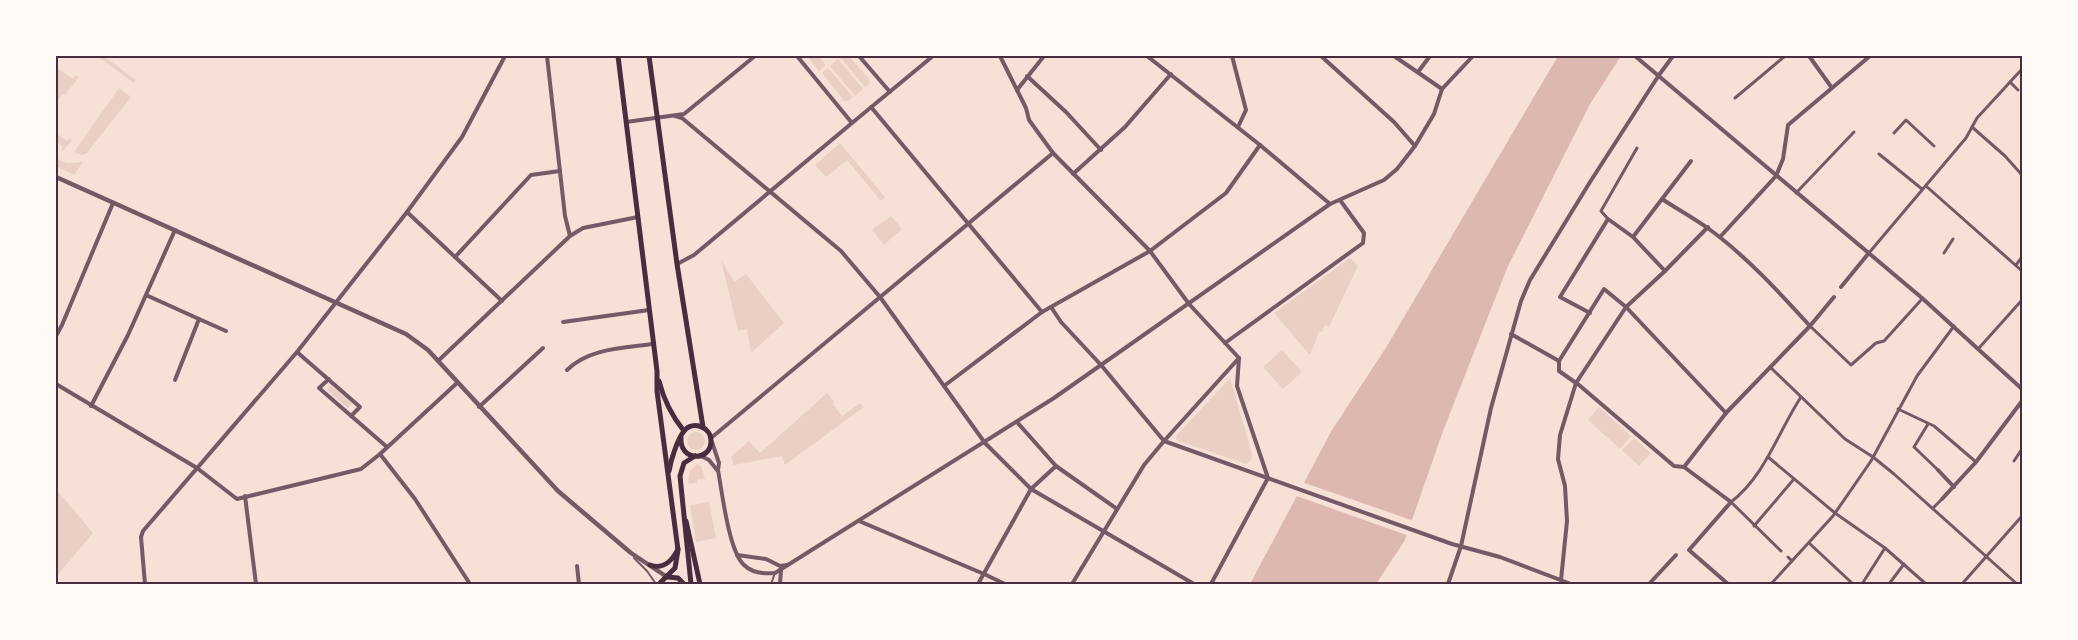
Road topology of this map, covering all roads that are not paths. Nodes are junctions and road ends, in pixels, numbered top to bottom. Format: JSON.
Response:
{"nodes":[{"id":1,"x":505,"y":56,"type":"edge"},
{"id":2,"x":547,"y":56,"type":"edge"},
{"id":3,"x":618,"y":56,"type":"edge"},
{"id":4,"x":649,"y":56,"type":"edge"},
{"id":5,"x":754,"y":56,"type":"edge"},
{"id":6,"x":797,"y":56,"type":"edge"},
{"id":7,"x":859,"y":56,"type":"edge"},
{"id":8,"x":933,"y":56,"type":"edge"},
{"id":9,"x":1000,"y":56,"type":"edge"},
{"id":10,"x":1044,"y":56,"type":"edge"},
{"id":11,"x":1147,"y":56,"type":"edge"},
{"id":12,"x":1232,"y":56,"type":"edge"},
{"id":13,"x":1321,"y":56,"type":"edge"},
{"id":14,"x":1394,"y":56,"type":"edge"},
{"id":15,"x":1430,"y":56,"type":"edge"},
{"id":16,"x":1473,"y":56,"type":"edge"},
{"id":17,"x":1635,"y":56,"type":"edge"},
{"id":18,"x":1673,"y":56,"type":"edge"},
{"id":19,"x":1785,"y":56,"type":"edge"},
{"id":20,"x":1809,"y":56,"type":"edge"},
{"id":21,"x":1870,"y":56,"type":"edge"},
{"id":22,"x":2022,"y":69,"type":"edge"},
{"id":23,"x":1418,"y":72,"type":"junction"},
{"id":24,"x":1171,"y":74,"type":"junction"},
{"id":25,"x":1659,"y":75,"type":"junction"},
{"id":26,"x":1027,"y":76,"type":"junction"},
{"id":27,"x":2010,"y":82,"type":"junction"},
{"id":28,"x":1832,"y":88,"type":"junction"},
{"id":29,"x":1442,"y":89,"type":"junction"},
{"id":30,"x":1017,"y":90,"type":"junction"},
{"id":31,"x":2018,"y":90,"type":"dead end"},
{"id":32,"x":890,"y":92,"type":"junction"},
{"id":33,"x":1735,"y":97,"type":"dead end"},
{"id":34,"x":871,"y":108,"type":"junction"},
{"id":35,"x":675,"y":116,"type":"junction"},
{"id":36,"x":657,"y":118,"type":"junction"},
{"id":37,"x":626,"y":122,"type":"junction"},
{"id":38,"x":852,"y":123,"type":"junction"},
{"id":39,"x":1238,"y":127,"type":"junction"},
{"id":40,"x":1972,"y":127,"type":"junction"},
{"id":41,"x":1854,"y":132,"type":"dead end"},
{"id":42,"x":1894,"y":133,"type":"dead end"},
{"id":43,"x":1260,"y":145,"type":"junction"},
{"id":44,"x":1415,"y":146,"type":"junction"},
{"id":45,"x":1934,"y":146,"type":"dead end"},
{"id":46,"x":1637,"y":148,"type":"dead end"},
{"id":47,"x":1101,"y":150,"type":"junction"},
{"id":48,"x":1053,"y":153,"type":"junction"},
{"id":49,"x":1880,"y":154,"type":"dead end"},
{"id":50,"x":1945,"y":155,"type":"dead end"},
{"id":51,"x":1949,"y":159,"type":"junction"},
{"id":52,"x":1692,"y":161,"type":"dead end"},
{"id":53,"x":560,"y":171,"type":"junction"},
{"id":54,"x":1073,"y":174,"type":"junction"},
{"id":55,"x":2022,"y":175,"type":"edge"},
{"id":56,"x":1776,"y":176,"type":"junction"},
{"id":57,"x":56,"y":177,"type":"edge"},
{"id":58,"x":1926,"y":186,"type":"junction"},
{"id":59,"x":1923,"y":190,"type":"junction"},
{"id":60,"x":770,"y":192,"type":"junction"},
{"id":61,"x":1796,"y":193,"type":"junction"},
{"id":62,"x":1662,"y":199,"type":"junction"},
{"id":63,"x":1340,"y":200,"type":"junction"},
{"id":64,"x":113,"y":203,"type":"junction"},
{"id":65,"x":1330,"y":204,"type":"junction"},
{"id":66,"x":407,"y":213,"type":"junction"},
{"id":67,"x":638,"y":217,"type":"junction"},
{"id":68,"x":1608,"y":219,"type":"junction"},
{"id":69,"x":967,"y":223,"type":"junction"},
{"id":70,"x":1708,"y":227,"type":"junction"},
{"id":71,"x":176,"y":230,"type":"junction"},
{"id":72,"x":570,"y":236,"type":"junction"},
{"id":73,"x":1633,"y":237,"type":"junction"},
{"id":74,"x":1720,"y":237,"type":"junction"},
{"id":75,"x":1953,"y":239,"type":"dead end"},
{"id":76,"x":1150,"y":251,"type":"junction"},
{"id":77,"x":1944,"y":253,"type":"dead end"},
{"id":78,"x":1868,"y":254,"type":"junction"},
{"id":79,"x":455,"y":257,"type":"junction"},
{"id":80,"x":2022,"y":257,"type":"edge"},
{"id":81,"x":677,"y":264,"type":"junction"},
{"id":82,"x":2016,"y":265,"type":"junction"},
{"id":83,"x":1665,"y":271,"type":"junction"},
{"id":84,"x":2022,"y":271,"type":"edge"},
{"id":85,"x":1841,"y":287,"type":"dead end"},
{"id":86,"x":146,"y":294,"type":"junction"},
{"id":87,"x":880,"y":297,"type":"junction"},
{"id":88,"x":1834,"y":297,"type":"dead end"},
{"id":89,"x":1922,"y":298,"type":"junction"},
{"id":90,"x":2022,"y":300,"type":"edge"},
{"id":91,"x":501,"y":301,"type":"junction"},
{"id":92,"x":338,"y":302,"type":"junction"},
{"id":93,"x":1189,"y":304,"type":"junction"},
{"id":94,"x":1051,"y":307,"type":"junction"},
{"id":95,"x":1626,"y":307,"type":"junction"},
{"id":96,"x":649,"y":310,"type":"junction"},
{"id":97,"x":1042,"y":312,"type":"junction"},
{"id":98,"x":1590,"y":314,"type":"junction"},
{"id":99,"x":200,"y":319,"type":"junction"},
{"id":100,"x":562,"y":322,"type":"dead end"},
{"id":101,"x":1810,"y":326,"type":"junction"},
{"id":102,"x":1954,"y":326,"type":"junction"},
{"id":103,"x":226,"y":331,"type":"dead end"},
{"id":104,"x":1511,"y":334,"type":"junction"},
{"id":105,"x":56,"y":336,"type":"edge"},
{"id":106,"x":1225,"y":343,"type":"junction"},
{"id":107,"x":653,"y":344,"type":"junction"},
{"id":108,"x":543,"y":348,"type":"dead end"},
{"id":109,"x":1979,"y":348,"type":"junction"},
{"id":110,"x":297,"y":352,"type":"junction"},
{"id":111,"x":1239,"y":358,"type":"junction"},
{"id":112,"x":438,"y":361,"type":"junction"},
{"id":113,"x":1559,"y":361,"type":"junction"},
{"id":114,"x":1101,"y":365,"type":"junction"},
{"id":115,"x":1770,"y":367,"type":"junction"},
{"id":116,"x":567,"y":370,"type":"dead end"},
{"id":117,"x":657,"y":371,"type":"junction"},
{"id":118,"x":329,"y":379,"type":"junction"},
{"id":119,"x":175,"y":380,"type":"dead end"},
{"id":120,"x":1576,"y":382,"type":"junction"},
{"id":121,"x":457,"y":383,"type":"junction"},
{"id":122,"x":56,"y":384,"type":"edge"},
{"id":123,"x":944,"y":386,"type":"junction"},
{"id":124,"x":2022,"y":389,"type":"edge"},
{"id":125,"x":1801,"y":397,"type":"junction"},
{"id":126,"x":2022,"y":400,"type":"edge"},
{"id":127,"x":91,"y":406,"type":"junction"},
{"id":128,"x":479,"y":407,"type":"junction"},
{"id":129,"x":1898,"y":409,"type":"junction"},
{"id":130,"x":1726,"y":413,"type":"junction"},
{"id":131,"x":351,"y":416,"type":"junction"},
{"id":132,"x":1017,"y":422,"type":"junction"},
{"id":133,"x":1928,"y":424,"type":"junction"},
{"id":134,"x":703,"y":427,"type":"junction"},
{"id":135,"x":682,"y":434,"type":"junction"},
{"id":136,"x":711,"y":440,"type":"junction"},
{"id":137,"x":1164,"y":441,"type":"junction"},
{"id":138,"x":985,"y":443,"type":"junction"},
{"id":139,"x":387,"y":447,"type":"junction"},
{"id":140,"x":2022,"y":449,"type":"edge"},
{"id":141,"x":380,"y":454,"type":"junction"},
{"id":142,"x":697,"y":456,"type":"junction"},
{"id":143,"x":1768,"y":457,"type":"junction"},
{"id":144,"x":1873,"y":457,"type":"junction"},
{"id":145,"x":2014,"y":461,"type":"dead end"},
{"id":146,"x":1976,"y":462,"type":"junction"},
{"id":147,"x":1056,"y":466,"type":"junction"},
{"id":148,"x":1684,"y":467,"type":"junction"},
{"id":149,"x":197,"y":468,"type":"junction"},
{"id":150,"x":1938,"y":470,"type":"joint"},
{"id":151,"x":719,"y":473,"type":"junction"},
{"id":152,"x":669,"y":476,"type":"junction"},
{"id":153,"x":1268,"y":478,"type":"junction"},
{"id":154,"x":1794,"y":479,"type":"junction"},
{"id":155,"x":1954,"y":487,"type":"junction"},
{"id":156,"x":1030,"y":489,"type":"junction"},
{"id":157,"x":245,"y":495,"type":"junction"},
{"id":158,"x":1942,"y":499,"type":"joint"},
{"id":159,"x":1731,"y":502,"type":"junction"},
{"id":160,"x":1933,"y":508,"type":"junction"},
{"id":161,"x":1117,"y":509,"type":"junction"},
{"id":162,"x":684,"y":513,"type":"junction"},
{"id":163,"x":1835,"y":513,"type":"junction"},
{"id":164,"x":2022,"y":516,"type":"edge"},
{"id":165,"x":858,"y":521,"type":"junction"},
{"id":166,"x":1753,"y":526,"type":"junction"},
{"id":167,"x":1103,"y":532,"type":"junction"},
{"id":168,"x":1809,"y":543,"type":"junction"},
{"id":169,"x":1461,"y":546,"type":"junction"},
{"id":170,"x":678,"y":548,"type":"junction"},
{"id":171,"x":1885,"y":548,"type":"junction"},
{"id":172,"x":1781,"y":551,"type":"dead end"},
{"id":173,"x":631,"y":553,"type":"junction"},
{"id":174,"x":737,"y":555,"type":"junction"},
{"id":175,"x":1676,"y":555,"type":"dead end"},
{"id":176,"x":1788,"y":557,"type":"dead end"},
{"id":177,"x":1987,"y":558,"type":"junction"},
{"id":178,"x":1792,"y":561,"type":"junction"},
{"id":179,"x":790,"y":564,"type":"junction"},
{"id":180,"x":1904,"y":564,"type":"junction"},
{"id":181,"x":650,"y":565,"type":"junction"},
{"id":182,"x":577,"y":566,"type":"dead end"},
{"id":183,"x":781,"y":569,"type":"junction"},
{"id":184,"x":775,"y":573,"type":"junction"},
{"id":185,"x":984,"y":574,"type":"junction"},
{"id":186,"x":667,"y":578,"type":"junction"},
{"id":187,"x":1561,"y":580,"type":"junction"},
{"id":188,"x":1570,"y":584,"type":"edge"},
{"id":189,"x":2016,"y":584,"type":"edge"},
{"id":190,"x":144,"y":585,"type":"edge"},
{"id":191,"x":256,"y":585,"type":"edge"},
{"id":192,"x":470,"y":585,"type":"edge"},
{"id":193,"x":579,"y":585,"type":"edge"},
{"id":194,"x":658,"y":585,"type":"edge"},
{"id":195,"x":684,"y":585,"type":"edge"},
{"id":196,"x":691,"y":585,"type":"edge"},
{"id":197,"x":700,"y":585,"type":"edge"},
{"id":198,"x":771,"y":585,"type":"edge"},
{"id":199,"x":780,"y":585,"type":"edge"},
{"id":200,"x":978,"y":585,"type":"edge"},
{"id":201,"x":1005,"y":585,"type":"edge"},
{"id":202,"x":1072,"y":585,"type":"edge"},
{"id":203,"x":1194,"y":585,"type":"edge"},
{"id":204,"x":1211,"y":585,"type":"edge"},
{"id":205,"x":1448,"y":585,"type":"edge"},
{"id":206,"x":1649,"y":585,"type":"edge"},
{"id":207,"x":1728,"y":585,"type":"edge"},
{"id":208,"x":1771,"y":585,"type":"edge"},
{"id":209,"x":1853,"y":585,"type":"edge"},
{"id":210,"x":1862,"y":585,"type":"edge"},
{"id":211,"x":1889,"y":585,"type":"edge"},
{"id":212,"x":1926,"y":585,"type":"edge"},
{"id":213,"x":1962,"y":585,"type":"edge"}],
"edges":[{"from":1,"to":66,"type":"street"},
{"from":2,"to":53,"type":"street"},
{"from":3,"to":37,"type":"main road"},
{"from":4,"to":36,"type":"main road"},
{"from":5,"to":35,"type":"street"},
{"from":6,"to":38,"type":"street"},
{"from":7,"to":32,"type":"street"},
{"from":8,"to":32,"type":"street"},
{"from":9,"to":30,"type":"street"},
{"from":10,"to":26,"type":"street"},
{"from":11,"to":24,"type":"street"},
{"from":12,"to":39,"type":"street"},
{"from":13,"to":44,"type":"street"},
{"from":14,"to":23,"type":"street"},
{"from":15,"to":23,"type":"street"},
{"from":16,"to":29,"type":"street"},
{"from":17,"to":25,"type":"street"},
{"from":18,"to":25,"type":"street"},
{"from":19,"to":33,"type":"street"},
{"from":20,"to":28,"type":"street"},
{"from":21,"to":28,"type":"street"},
{"from":22,"to":27,"type":"street"},
{"from":23,"to":29,"type":"street"},
{"from":24,"to":39,"type":"street"},
{"from":24,"to":47,"type":"street"},
{"from":25,"to":56,"type":"street"},
{"from":25,"to":104,"type":"street"},
{"from":26,"to":30,"type":"street"},
{"from":26,"to":47,"type":"street"},
{"from":27,"to":31,"type":"street"},
{"from":27,"to":40,"type":"street"},
{"from":28,"to":56,"type":"street"},
{"from":29,"to":44,"type":"street"},
{"from":30,"to":48,"type":"street"},
{"from":32,"to":34,"type":"street"},
{"from":34,"to":38,"type":"street"},
{"from":34,"to":69,"type":"street"},
{"from":35,"to":36,"type":"street"},
{"from":35,"to":60,"type":"street"},
{"from":36,"to":37,"type":"street"},
{"from":36,"to":81,"type":"main road"},
{"from":37,"to":67,"type":"main road"},
{"from":38,"to":60,"type":"street"},
{"from":39,"to":43,"type":"street"},
{"from":40,"to":51,"type":"street"},
{"from":40,"to":55,"type":"street"},
{"from":41,"to":61,"type":"street"},
{"from":42,"to":45,"type":"street"},
{"from":43,"to":65,"type":"street"},
{"from":43,"to":76,"type":"street"},
{"from":44,"to":63,"type":"street"},
{"from":46,"to":68,"type":"street"},
{"from":47,"to":54,"type":"street"},
{"from":48,"to":54,"type":"street"},
{"from":48,"to":69,"type":"street"},
{"from":49,"to":59,"type":"street"},
{"from":50,"to":51,"type":"street"},
{"from":51,"to":58,"type":"street"},
{"from":52,"to":62,"type":"street"},
{"from":53,"to":72,"type":"street"},
{"from":53,"to":79,"type":"street"},
{"from":54,"to":76,"type":"street"},
{"from":56,"to":61,"type":"street"},
{"from":56,"to":74,"type":"street"},
{"from":57,"to":64,"type":"street"},
{"from":58,"to":59,"type":"street"},
{"from":58,"to":82,"type":"street"},
{"from":59,"to":78,"type":"street"},
{"from":60,"to":81,"type":"street"},
{"from":60,"to":87,"type":"street"},
{"from":61,"to":78,"type":"street"},
{"from":62,"to":70,"type":"street"},
{"from":62,"to":73,"type":"street"},
{"from":63,"to":65,"type":"street"},
{"from":63,"to":106,"type":"street"},
{"from":64,"to":71,"type":"street"},
{"from":64,"to":105,"type":"street"},
{"from":65,"to":93,"type":"street"},
{"from":66,"to":79,"type":"street"},
{"from":66,"to":92,"type":"street"},
{"from":67,"to":72,"type":"street"},
{"from":67,"to":96,"type":"main road"},
{"from":68,"to":73,"type":"street"},
{"from":68,"to":98,"type":"street"},
{"from":69,"to":87,"type":"street"},
{"from":69,"to":97,"type":"street"},
{"from":70,"to":74,"type":"street"},
{"from":70,"to":83,"type":"street"},
{"from":71,"to":86,"type":"street"},
{"from":71,"to":92,"type":"street"},
{"from":72,"to":91,"type":"street"},
{"from":73,"to":83,"type":"street"},
{"from":74,"to":101,"type":"street"},
{"from":75,"to":77,"type":"street"},
{"from":76,"to":93,"type":"street"},
{"from":76,"to":94,"type":"street"},
{"from":78,"to":85,"type":"street"},
{"from":78,"to":89,"type":"street"},
{"from":79,"to":91,"type":"street"},
{"from":80,"to":82,"type":"street"},
{"from":81,"to":134,"type":"main road"},
{"from":82,"to":84,"type":"street"},
{"from":83,"to":95,"type":"street"},
{"from":86,"to":99,"type":"street"},
{"from":86,"to":127,"type":"street"},
{"from":87,"to":123,"type":"street"},
{"from":87,"to":136,"type":"street"},
{"from":88,"to":101,"type":"street"},
{"from":89,"to":101,"type":"street"},
{"from":89,"to":102,"type":"street"},
{"from":90,"to":109,"type":"street"},
{"from":91,"to":112,"type":"street"},
{"from":92,"to":110,"type":"street"},
{"from":92,"to":112,"type":"street"},
{"from":93,"to":106,"type":"street"},
{"from":93,"to":114,"type":"street"},
{"from":94,"to":97,"type":"street"},
{"from":94,"to":114,"type":"street"},
{"from":95,"to":98,"type":"street"},
{"from":95,"to":120,"type":"street"},
{"from":95,"to":130,"type":"street"},
{"from":96,"to":100,"type":"street"},
{"from":96,"to":107,"type":"main road"},
{"from":97,"to":123,"type":"street"},
{"from":98,"to":113,"type":"street"},
{"from":99,"to":103,"type":"street"},
{"from":99,"to":119,"type":"street"},
{"from":101,"to":115,"type":"street"},
{"from":102,"to":109,"type":"street"},
{"from":102,"to":129,"type":"street"},
{"from":104,"to":113,"type":"street"},
{"from":104,"to":169,"type":"street"},
{"from":106,"to":111,"type":"street"},
{"from":107,"to":116,"type":"street"},
{"from":107,"to":117,"type":"main road"},
{"from":108,"to":128,"type":"street"},
{"from":109,"to":124,"type":"street"},
{"from":110,"to":118,"type":"street"},
{"from":110,"to":149,"type":"street"},
{"from":111,"to":137,"type":"street"},
{"from":111,"to":153,"type":"street"},
{"from":112,"to":121,"type":"street"},
{"from":113,"to":120,"type":"street"},
{"from":114,"to":132,"type":"street"},
{"from":114,"to":137,"type":"street"},
{"from":115,"to":125,"type":"street"},
{"from":115,"to":130,"type":"street"},
{"from":117,"to":135,"type":"main road"},
{"from":117,"to":152,"type":"main road"},
{"from":118,"to":131,"type":"street"},
{"from":118,"to":131,"type":"street"},
{"from":120,"to":148,"type":"street"},
{"from":120,"to":187,"type":"street"},
{"from":121,"to":128,"type":"street"},
{"from":121,"to":139,"type":"street"},
{"from":122,"to":127,"type":"street"},
{"from":123,"to":138,"type":"street"},
{"from":125,"to":143,"type":"street"},
{"from":125,"to":144,"type":"street"},
{"from":126,"to":146,"type":"street"},
{"from":127,"to":149,"type":"street"},
{"from":128,"to":173,"type":"street"},
{"from":129,"to":133,"type":"street"},
{"from":129,"to":144,"type":"street"},
{"from":130,"to":148,"type":"street"},
{"from":131,"to":139,"type":"street"},
{"from":132,"to":138,"type":"street"},
{"from":132,"to":147,"type":"street"},
{"from":133,"to":146,"type":"street"},
{"from":133,"to":150,"type":"street"},
{"from":134,"to":135,"type":"main road"},
{"from":134,"to":136,"type":"main road"},
{"from":135,"to":142,"type":"main road"},
{"from":135,"to":152,"type":"main road"},
{"from":136,"to":142,"type":"main road"},
{"from":136,"to":151,"type":"street"},
{"from":137,"to":153,"type":"street"},
{"from":137,"to":161,"type":"street"},
{"from":138,"to":156,"type":"street"},
{"from":138,"to":165,"type":"street"},
{"from":139,"to":141,"type":"street"},
{"from":140,"to":145,"type":"street"},
{"from":141,"to":157,"type":"street"},
{"from":141,"to":192,"type":"street"},
{"from":142,"to":151,"type":"street"},
{"from":142,"to":162,"type":"main road"},
{"from":143,"to":154,"type":"street"},
{"from":143,"to":159,"type":"street"},
{"from":144,"to":160,"type":"street"},
{"from":144,"to":163,"type":"street"},
{"from":146,"to":155,"type":"street"},
{"from":147,"to":156,"type":"street"},
{"from":147,"to":161,"type":"street"},
{"from":148,"to":159,"type":"street"},
{"from":149,"to":157,"type":"street"},
{"from":149,"to":190,"type":"street"},
{"from":150,"to":155,"type":"street"},
{"from":151,"to":174,"type":"street"},
{"from":152,"to":170,"type":"main road"},
{"from":153,"to":169,"type":"street"},
{"from":153,"to":204,"type":"street"},
{"from":154,"to":163,"type":"street"},
{"from":154,"to":166,"type":"street"},
{"from":155,"to":158,"type":"street"},
{"from":156,"to":167,"type":"street"},
{"from":156,"to":185,"type":"street"},
{"from":157,"to":191,"type":"street"},
{"from":158,"to":160,"type":"street"},
{"from":159,"to":166,"type":"street"},
{"from":159,"to":207,"type":"street"},
{"from":160,"to":177,"type":"street"},
{"from":161,"to":167,"type":"street"},
{"from":162,"to":196,"type":"main road"},
{"from":162,"to":197,"type":"main road"},
{"from":163,"to":168,"type":"street"},
{"from":163,"to":171,"type":"street"},
{"from":164,"to":177,"type":"street"},
{"from":165,"to":179,"type":"street"},
{"from":165,"to":185,"type":"street"},
{"from":166,"to":172,"type":"street"},
{"from":167,"to":202,"type":"street"},
{"from":167,"to":203,"type":"street"},
{"from":168,"to":178,"type":"street"},
{"from":168,"to":209,"type":"street"},
{"from":169,"to":187,"type":"street"},
{"from":169,"to":205,"type":"street"},
{"from":170,"to":181,"type":"main road"},
{"from":170,"to":186,"type":"main road"},
{"from":171,"to":180,"type":"street"},
{"from":171,"to":210,"type":"street"},
{"from":173,"to":181,"type":"street"},
{"from":173,"to":194,"type":"lane"},
{"from":174,"to":179,"type":"street"},
{"from":174,"to":184,"type":"street"},
{"from":175,"to":206,"type":"street"},
{"from":176,"to":178,"type":"street"},
{"from":177,"to":189,"type":"street"},
{"from":177,"to":213,"type":"street"},
{"from":178,"to":208,"type":"street"},
{"from":179,"to":183,"type":"street"},
{"from":180,"to":211,"type":"street"},
{"from":180,"to":212,"type":"street"},
{"from":181,"to":186,"type":"street"},
{"from":182,"to":193,"type":"street"},
{"from":183,"to":184,"type":"street"},
{"from":183,"to":199,"type":"street"},
{"from":184,"to":198,"type":"lane"},
{"from":185,"to":200,"type":"street"},
{"from":185,"to":201,"type":"street"},
{"from":186,"to":194,"type":"main road"},
{"from":186,"to":195,"type":"main road"},
{"from":187,"to":188,"type":"street"}]}
